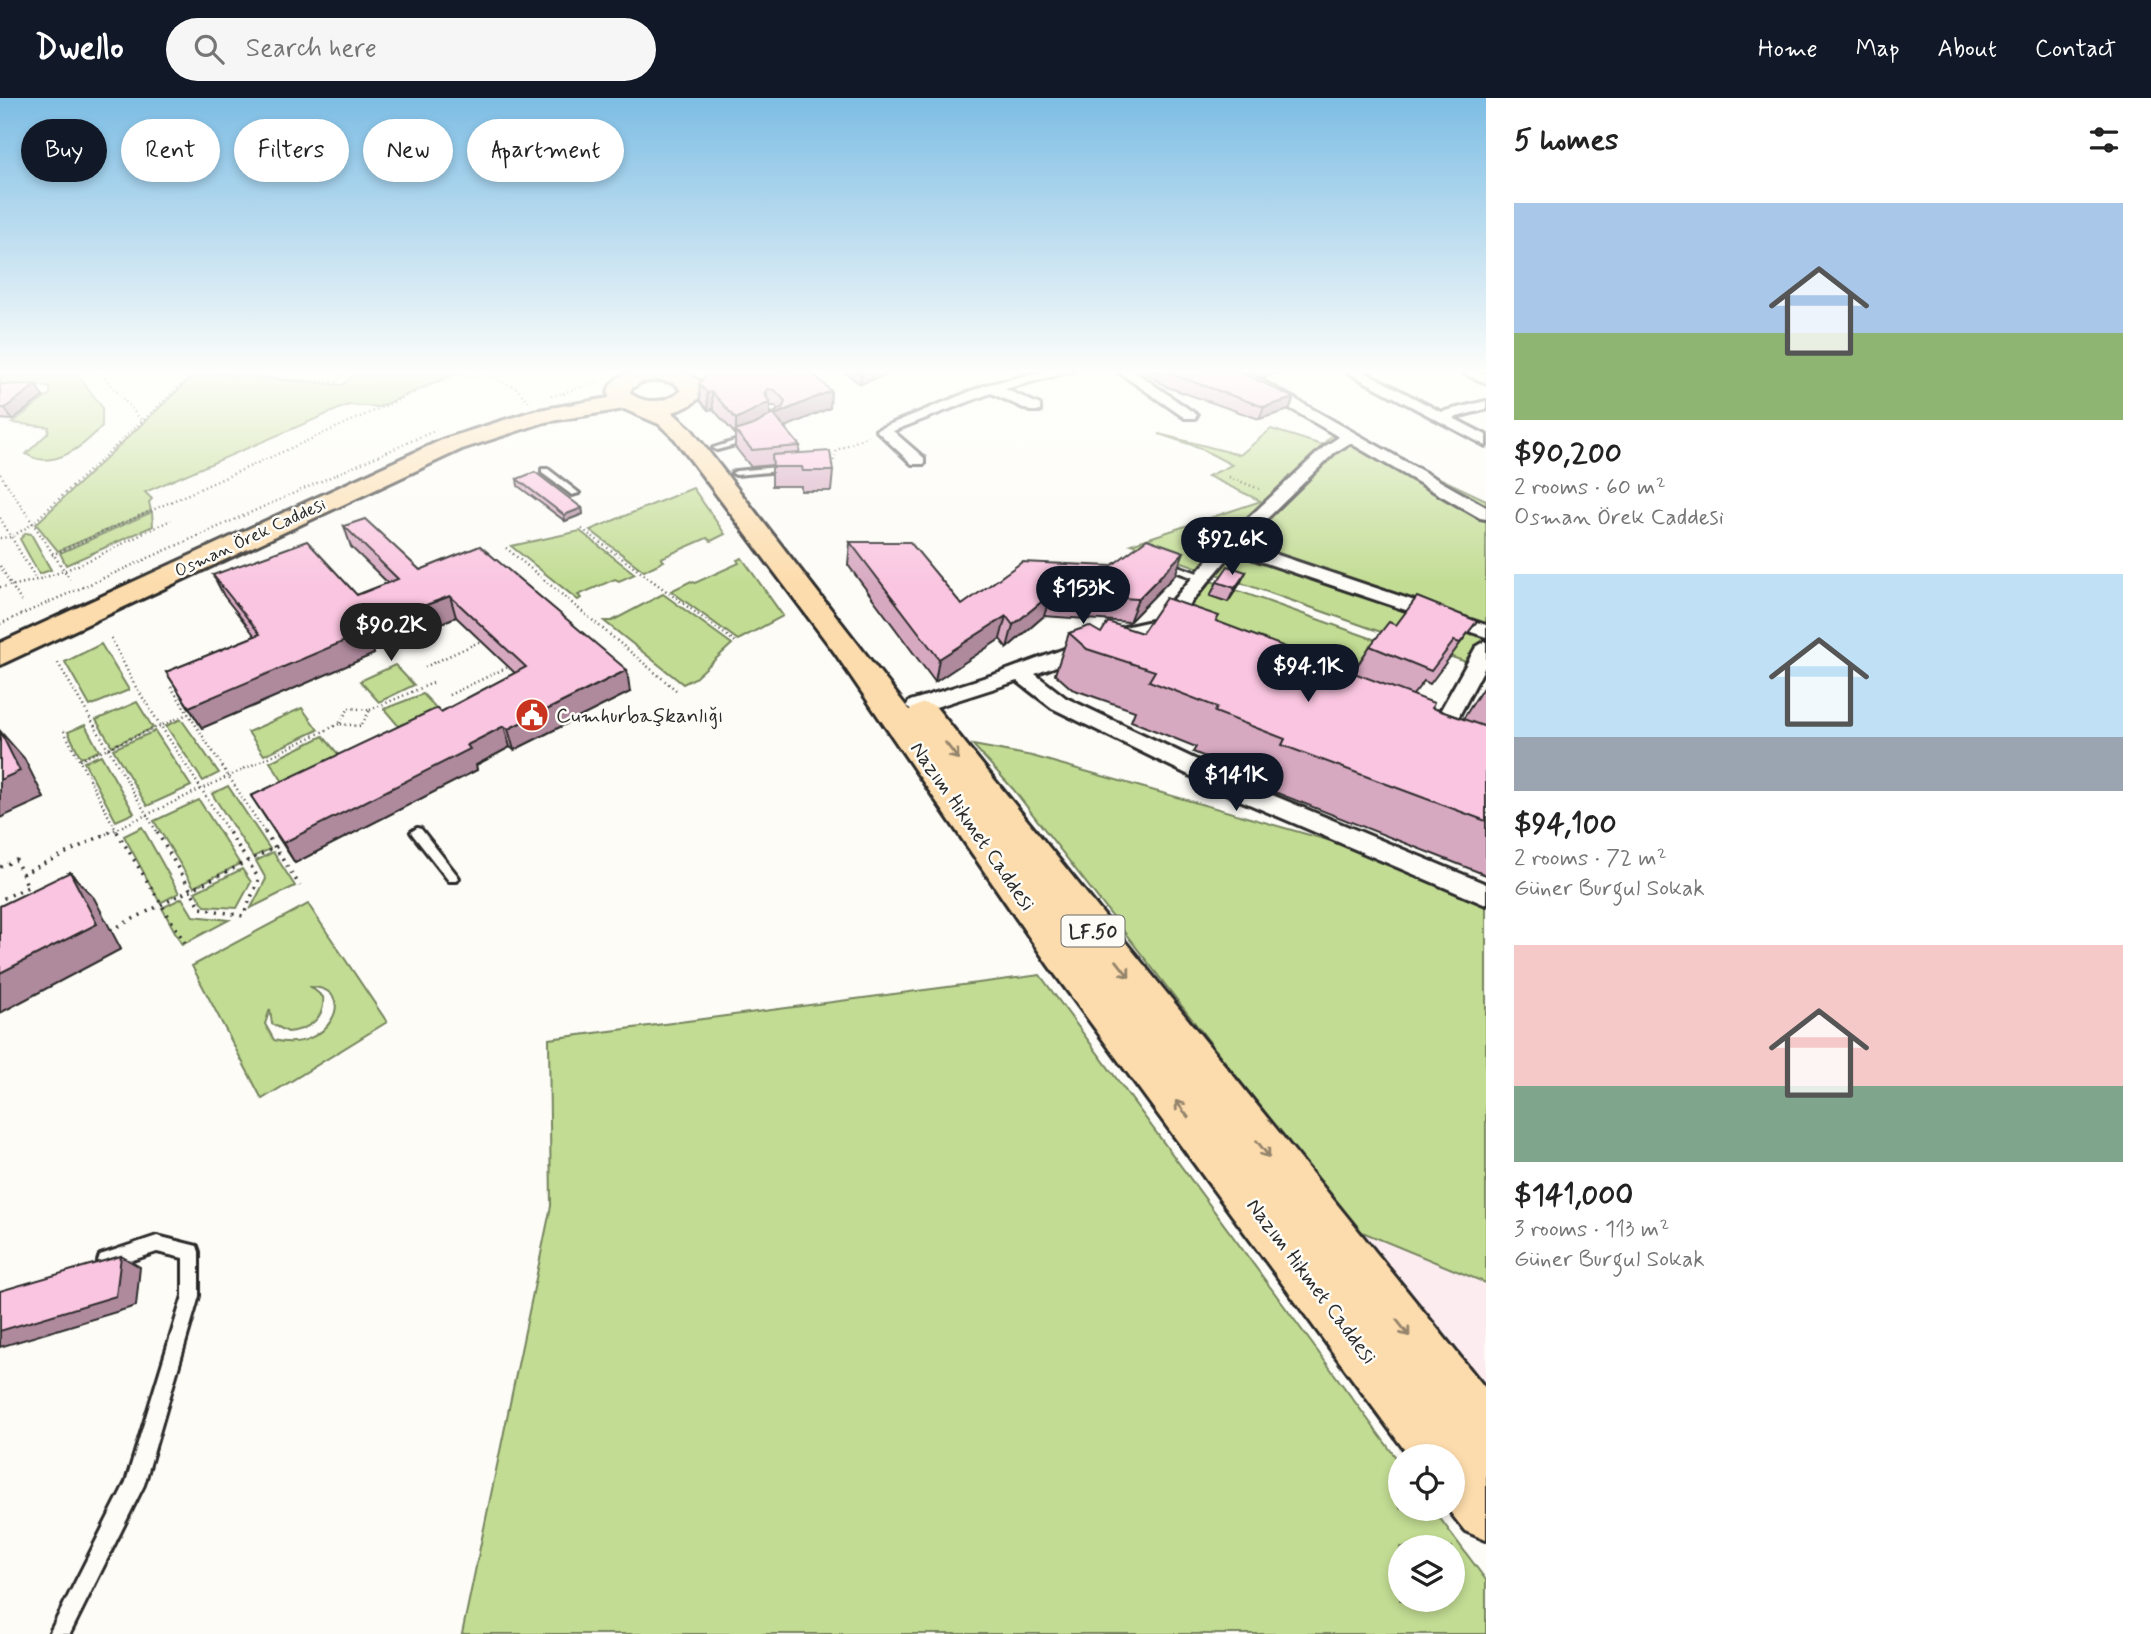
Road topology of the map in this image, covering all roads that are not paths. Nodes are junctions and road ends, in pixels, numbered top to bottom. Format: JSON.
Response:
{"nodes":[{"id":1,"x":427,"y":443,"type":"edge"},
{"id":2,"x":454,"y":443,"type":"edge"},
{"id":3,"x":719,"y":443,"type":"edge"},
{"id":4,"x":723,"y":443,"type":"edge"},
{"id":5,"x":781,"y":443,"type":"edge"},
{"id":6,"x":897,"y":443,"type":"edge"},
{"id":7,"x":1341,"y":443,"type":"edge"},
{"id":8,"x":1357,"y":443,"type":"edge"},
{"id":9,"x":918,"y":461,"type":"dead end"},
{"id":10,"x":832,"y":465,"type":"edge"},
{"id":11,"x":545,"y":471,"type":"dead end"},
{"id":12,"x":575,"y":493,"type":"dead end"},
{"id":13,"x":1486,"y":514,"type":"edge"},
{"id":14,"x":1230,"y":545,"type":"junction"},
{"id":15,"x":1157,"y":561,"type":"edge"},
{"id":16,"x":1200,"y":577,"type":"junction"},
{"id":17,"x":1162,"y":625,"type":"junction"},
{"id":18,"x":1486,"y":631,"type":"edge"},
{"id":19,"x":0,"y":636,"type":"edge"},
{"id":20,"x":1187,"y":638,"type":"edge"},
{"id":21,"x":1486,"y":647,"type":"edge"},
{"id":22,"x":0,"y":655,"type":"edge"},
{"id":23,"x":1018,"y":672,"type":"junction"},
{"id":24,"x":917,"y":706,"type":"junction"},
{"id":25,"x":1455,"y":755,"type":"edge"},
{"id":26,"x":417,"y":832,"type":"dead end"},
{"id":27,"x":453,"y":878,"type":"dead end"},
{"id":28,"x":1486,"y":895,"type":"edge"},
{"id":29,"x":91,"y":1265,"type":"edge"},
{"id":30,"x":1486,"y":1435,"type":"edge"},
{"id":31,"x":1436,"y":1444,"type":"edge"},
{"id":32,"x":1465,"y":1483,"type":"edge"},
{"id":33,"x":1486,"y":1510,"type":"edge"},
{"id":34,"x":59,"y":1634,"type":"edge"}],
"edges":[{"from":1,"to":19,"type":"main road","name":"Osman Örek Caddesi"},
{"from":2,"to":22,"type":"main road","name":"Osman Örek Caddesi"},
{"from":31,"to":3,"type":"main road","name":"Nazım Hikmet Caddesi","number":"LF.50","one_way":true},
{"from":4,"to":24,"type":"main road","name":"Nazım Hikmet Caddesi","number":"LF.50"},
{"from":5,"to":10,"type":"lane"},
{"from":6,"to":9,"type":"street"},
{"from":7,"to":14,"type":"street"},
{"from":8,"to":13,"type":"street"},
{"from":11,"to":12,"type":"lane"},
{"from":14,"to":16,"type":"street"},
{"from":14,"to":18,"type":"street"},
{"from":15,"to":16,"type":"lane"},
{"from":16,"to":17,"type":"street"},
{"from":17,"to":20,"type":"street"},
{"from":17,"to":23,"type":"street"},
{"from":21,"to":25,"type":"street"},
{"from":23,"to":24,"type":"street"},
{"from":23,"to":28,"type":"street"},
{"from":24,"to":30,"type":"main road","name":"Nazım Hikmet Caddesi","number":"LF.50","one_way":true},
{"from":26,"to":27,"type":"lane"},
{"from":29,"to":34,"type":"lane"},
{"from":32,"to":33,"type":"main road"}]}
